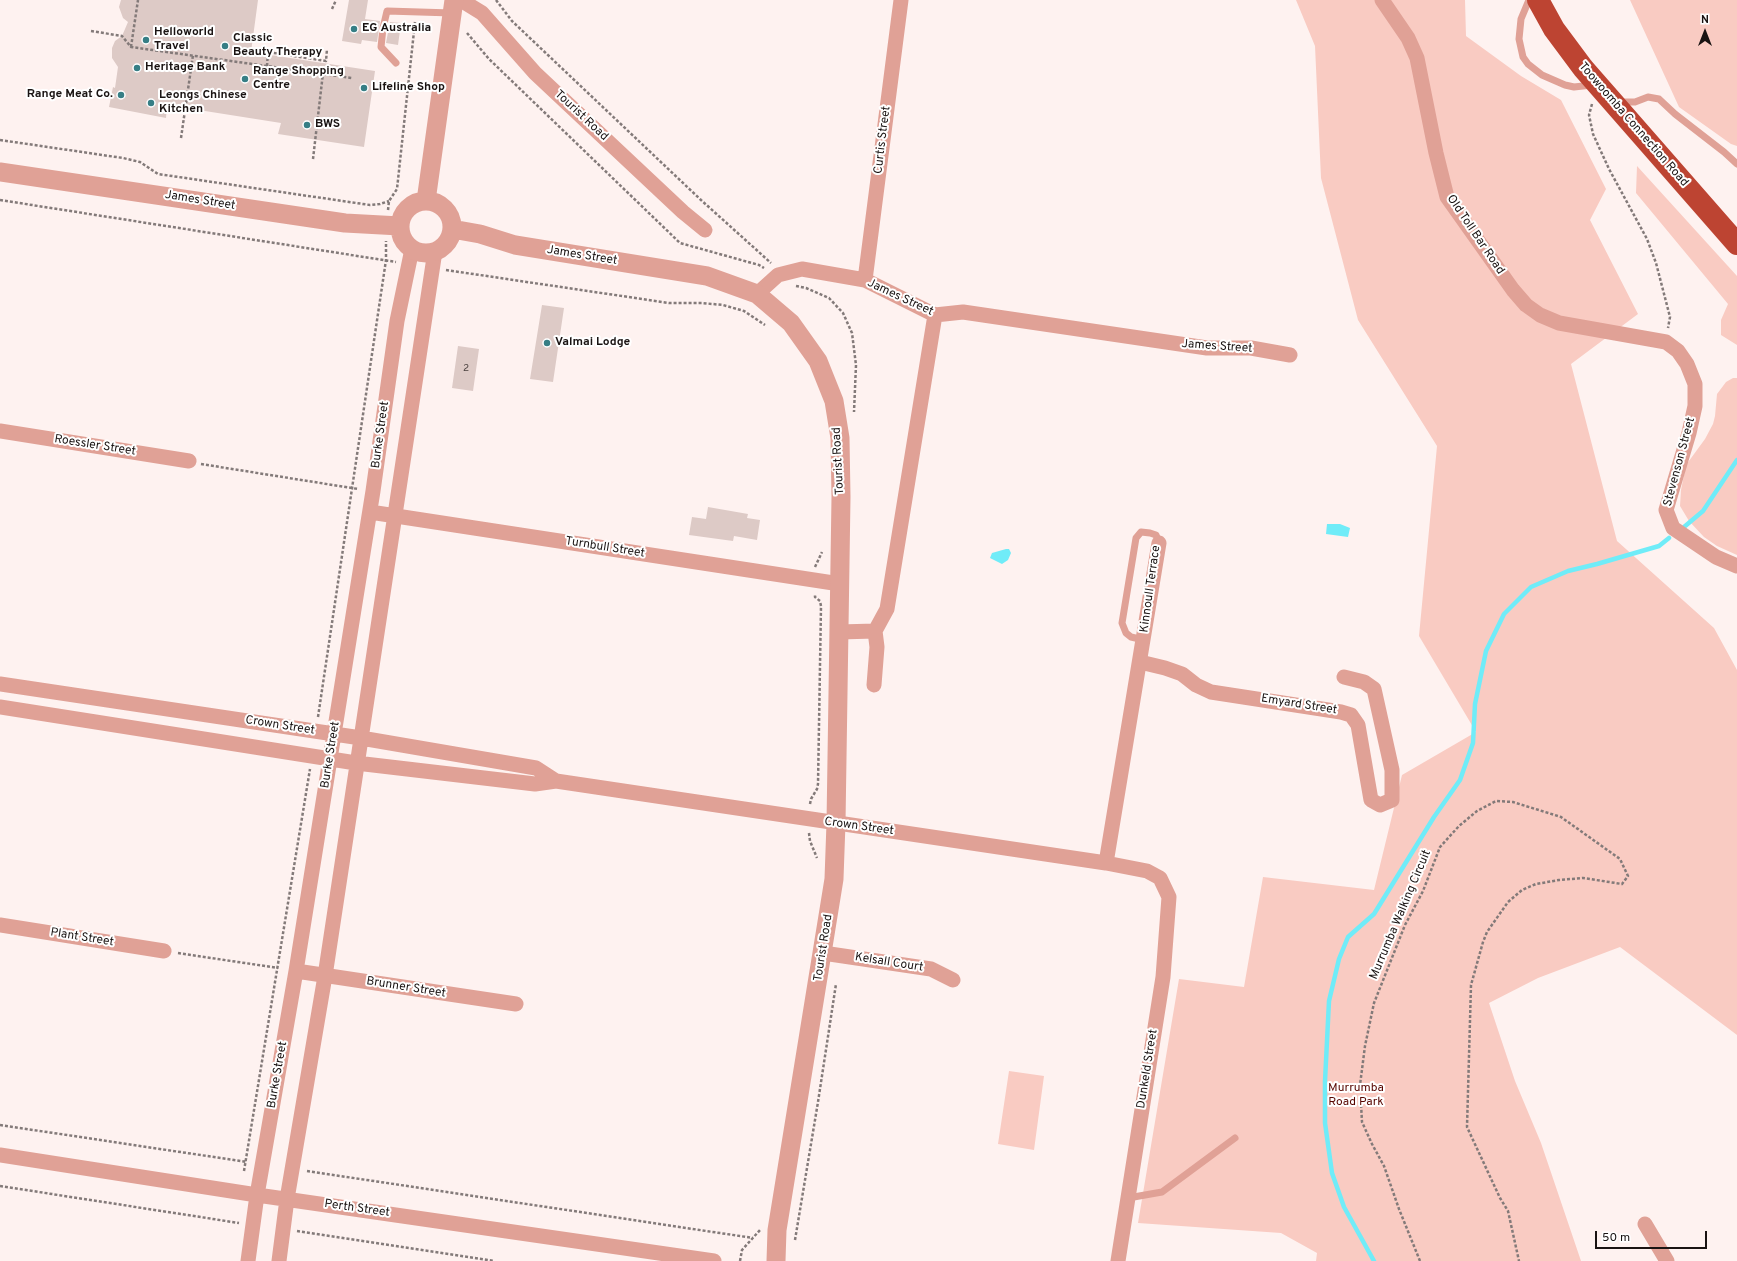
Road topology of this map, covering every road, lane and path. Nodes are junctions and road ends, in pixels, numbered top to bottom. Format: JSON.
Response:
{"nodes":[{"id":1,"x":138,"y":0,"type":"edge"},
{"id":2,"x":336,"y":0,"type":"edge"},
{"id":3,"x":496,"y":0,"type":"edge"},
{"id":4,"x":901,"y":0,"type":"edge"},
{"id":5,"x":1382,"y":0,"type":"edge"},
{"id":6,"x":1529,"y":0,"type":"edge"},
{"id":7,"x":1538,"y":0,"type":"edge"},
{"id":8,"x":456,"y":4,"type":"edge"},
{"id":9,"x":332,"y":8,"type":"dead end"},
{"id":10,"x":416,"y":12,"type":"junction"},
{"id":11,"x":91,"y":31,"type":"dead end"},
{"id":12,"x":466,"y":32,"type":"dead end"},
{"id":13,"x":131,"y":47,"type":"junction"},
{"id":14,"x":327,"y":49,"type":"dead end"},
{"id":15,"x":193,"y":55,"type":"junction"},
{"id":16,"x":396,"y":63,"type":"dead end"},
{"id":17,"x":267,"y":66,"type":"junction"},
{"id":18,"x":323,"y":73,"type":"junction"},
{"id":19,"x":352,"y":78,"type":"dead end"},
{"id":20,"x":1596,"y":84,"type":"junction"},
{"id":21,"x":1612,"y":101,"type":"junction"},
{"id":22,"x":181,"y":138,"type":"dead end"},
{"id":23,"x":0,"y":140,"type":"edge"},
{"id":24,"x":313,"y":159,"type":"dead end"},
{"id":25,"x":1737,"y":164,"type":"edge"},
{"id":26,"x":0,"y":172,"type":"edge"},
{"id":27,"x":0,"y":200,"type":"edge"},
{"id":28,"x":389,"y":201,"type":"junction"},
{"id":29,"x":426,"y":201,"type":"junction"},
{"id":30,"x":394,"y":225,"type":"junction"},
{"id":31,"x":452,"y":229,"type":"junction"},
{"id":32,"x":705,"y":230,"type":"dead end"},
{"id":33,"x":1737,"y":244,"type":"edge"},
{"id":34,"x":411,"y":257,"type":"junction"},
{"id":35,"x":386,"y":260,"type":"junction"},
{"id":36,"x":434,"y":260,"type":"junction"},
{"id":37,"x":771,"y":262,"type":"dead end"},
{"id":38,"x":765,"y":268,"type":"dead end"},
{"id":39,"x":865,"y":280,"type":"junction"},
{"id":40,"x":757,"y":294,"type":"junction"},
{"id":41,"x":935,"y":315,"type":"junction"},
{"id":42,"x":770,"y":329,"type":"dead end"},
{"id":43,"x":1666,"y":342,"type":"junction"},
{"id":44,"x":1290,"y":355,"type":"dead end"},
{"id":45,"x":0,"y":431,"type":"edge"},
{"id":46,"x":189,"y":461,"type":"joint"},
{"id":47,"x":352,"y":488,"type":"junction"},
{"id":48,"x":373,"y":491,"type":"junction"},
{"id":49,"x":370,"y":512,"type":"junction"},
{"id":50,"x":395,"y":516,"type":"junction"},
{"id":51,"x":1159,"y":542,"type":"joint"},
{"id":52,"x":824,"y":547,"type":"dead end"},
{"id":53,"x":1737,"y":566,"type":"edge"},
{"id":54,"x":815,"y":580,"type":"junction"},
{"id":55,"x":840,"y":584,"type":"junction"},
{"id":56,"x":875,"y":631,"type":"junction"},
{"id":57,"x":839,"y":632,"type":"junction"},
{"id":58,"x":1144,"y":640,"type":"junction"},
{"id":59,"x":1140,"y":662,"type":"junction"},
{"id":60,"x":1344,"y":677,"type":"dead end"},
{"id":61,"x":0,"y":684,"type":"edge"},
{"id":62,"x":874,"y":685,"type":"dead end"},
{"id":63,"x":0,"y":707,"type":"edge"},
{"id":64,"x":316,"y":732,"type":"junction"},
{"id":65,"x":334,"y":734,"type":"junction"},
{"id":66,"x":361,"y":738,"type":"junction"},
{"id":67,"x":312,"y":756,"type":"junction"},
{"id":68,"x":330,"y":759,"type":"junction"},
{"id":69,"x":356,"y":763,"type":"junction"},
{"id":70,"x":556,"y":781,"type":"junction"},
{"id":71,"x":809,"y":820,"type":"junction"},
{"id":72,"x":836,"y":824,"type":"junction"},
{"id":73,"x":819,"y":863,"type":"dead end"},
{"id":74,"x":1106,"y":863,"type":"junction"},
{"id":75,"x":1160,"y":878,"type":"joint"},
{"id":76,"x":0,"y":925,"type":"edge"},
{"id":77,"x":164,"y":951,"type":"joint"},
{"id":78,"x":823,"y":953,"type":"junction"},
{"id":79,"x":277,"y":968,"type":"junction"},
{"id":80,"x":296,"y":971,"type":"junction"},
{"id":81,"x":325,"y":976,"type":"junction"},
{"id":82,"x":953,"y":980,"type":"dead end"},
{"id":83,"x":516,"y":1004,"type":"dead end"},
{"id":84,"x":0,"y":1125,"type":"edge"},
{"id":85,"x":1235,"y":1138,"type":"dead end"},
{"id":86,"x":0,"y":1155,"type":"edge"},
{"id":87,"x":245,"y":1162,"type":"junction"},
{"id":88,"x":292,"y":1169,"type":"junction"},
{"id":89,"x":244,"y":1171,"type":"dead end"},
{"id":90,"x":256,"y":1195,"type":"junction"},
{"id":91,"x":1128,"y":1198,"type":"junction"},
{"id":92,"x":287,"y":1199,"type":"junction"},
{"id":93,"x":1645,"y":1224,"type":"dead end"},
{"id":94,"x":753,"y":1238,"type":"dead end"},
{"id":95,"x":248,"y":1261,"type":"edge"},
{"id":96,"x":278,"y":1261,"type":"edge"},
{"id":97,"x":714,"y":1261,"type":"edge"},
{"id":98,"x":776,"y":1261,"type":"edge"},
{"id":99,"x":1118,"y":1261,"type":"edge"},
{"id":100,"x":1420,"y":1261,"type":"edge"},
{"id":101,"x":1519,"y":1261,"type":"edge"},
{"id":102,"x":1667,"y":1261,"type":"edge"}],
"edges":[{"from":1,"to":13,"type":"path"},
{"from":2,"to":9,"type":"path"},
{"from":3,"to":37,"type":"path"},
{"from":4,"to":39,"type":"street","name":"Curtis Street"},
{"from":5,"to":43,"type":"street","name":"Old Toll Bar Road"},
{"from":6,"to":20,"type":"lane"},
{"from":7,"to":20,"type":"highway","name":"Toowoomba Connection Road"},
{"from":8,"to":10,"type":"lane"},
{"from":8,"to":29,"type":"street"},
{"from":8,"to":32,"type":"street","name":"Tourist Road"},
{"from":10,"to":16,"type":"lane"},
{"from":10,"to":28,"type":"path"},
{"from":11,"to":13,"type":"path"},
{"from":12,"to":38,"type":"path"},
{"from":13,"to":15,"type":"path"},
{"from":14,"to":17,"type":"path"},
{"from":15,"to":17,"type":"path"},
{"from":15,"to":22,"type":"path"},
{"from":17,"to":18,"type":"path"},
{"from":18,"to":19,"type":"path"},
{"from":18,"to":24,"type":"path"},
{"from":20,"to":21,"type":"highway","name":"Toowoomba Connection Road"},
{"from":21,"to":25,"type":"lane"},
{"from":21,"to":33,"type":"highway","name":"Toowoomba Connection Road"},
{"from":21,"to":43,"type":"path"},
{"from":23,"to":28,"type":"path"},
{"from":26,"to":30,"type":"street","name":"James Street"},
{"from":27,"to":35,"type":"path"},
{"from":28,"to":30,"type":"path"},
{"from":29,"to":30,"type":"street"},
{"from":29,"to":31,"type":"street"},
{"from":30,"to":34,"type":"street"},
{"from":30,"to":35,"type":"path"},
{"from":31,"to":36,"type":"street"},
{"from":31,"to":40,"type":"street","name":"James Street"},
{"from":34,"to":35,"type":"path"},
{"from":34,"to":36,"type":"street"},
{"from":34,"to":48,"type":"street","name":"Burke Street"},
{"from":35,"to":47,"type":"path"},
{"from":36,"to":42,"type":"path"},
{"from":36,"to":50,"type":"street"},
{"from":39,"to":40,"type":"street","name":"James Street"},
{"from":39,"to":41,"type":"street","name":"James Street"},
{"from":40,"to":55,"type":"street","name":"Tourist Road"},
{"from":41,"to":44,"type":"street","name":"James Street"},
{"from":41,"to":56,"type":"street"},
{"from":43,"to":53,"type":"street","name":"Stevenson Street"},
{"from":45,"to":46,"type":"street","name":"Roessler Street"},
{"from":46,"to":47,"type":"path"},
{"from":47,"to":48,"type":"path"},
{"from":47,"to":64,"type":"path"},
{"from":48,"to":49,"type":"street","name":"Burke Street"},
{"from":49,"to":50,"type":"street","name":"Turnbull Street"},
{"from":49,"to":65,"type":"street","name":"Burke Street"},
{"from":50,"to":54,"type":"street","name":"Turnbull Street"},
{"from":50,"to":66,"type":"street"},
{"from":51,"to":58,"type":"street","name":"Kinnoull Terrace"},
{"from":51,"to":58,"type":"lane","name":"Kinnoull Terrace"},
{"from":52,"to":54,"type":"path"},
{"from":54,"to":55,"type":"street","name":"Turnbull Street"},
{"from":54,"to":71,"type":"path"},
{"from":55,"to":57,"type":"street","name":"Tourist Road"},
{"from":56,"to":57,"type":"street"},
{"from":56,"to":62,"type":"street"},
{"from":57,"to":72,"type":"street","name":"Tourist Road"},
{"from":58,"to":59,"type":"street","name":"Kinnoull Terrace"},
{"from":59,"to":60,"type":"street","name":"Emyard Street"},
{"from":59,"to":74,"type":"street","name":"Kinnoull Terrace"},
{"from":61,"to":64,"type":"street","name":"Crown Street"},
{"from":63,"to":67,"type":"street","name":"Crown Street"},
{"from":64,"to":65,"type":"street","name":"Crown Street"},
{"from":65,"to":66,"type":"street","name":"Crown Street"},
{"from":65,"to":68,"type":"street","name":"Burke Street"},
{"from":66,"to":69,"type":"street"},
{"from":66,"to":70,"type":"street","name":"Crown Street"},
{"from":67,"to":68,"type":"street","name":"Crown Street"},
{"from":67,"to":79,"type":"path"},
{"from":68,"to":69,"type":"street","name":"Crown Street"},
{"from":68,"to":80,"type":"street","name":"Burke Street"},
{"from":69,"to":70,"type":"street","name":"Crown Street"},
{"from":69,"to":81,"type":"street"},
{"from":70,"to":71,"type":"street","name":"Crown Street"},
{"from":71,"to":72,"type":"street","name":"Crown Street"},
{"from":71,"to":73,"type":"path"},
{"from":72,"to":74,"type":"street","name":"Crown Street"},
{"from":72,"to":78,"type":"street","name":"Tourist Road"},
{"from":74,"to":75,"type":"street","name":"Crown Street"},
{"from":75,"to":91,"type":"street","name":"Dunkeld Street"},
{"from":76,"to":77,"type":"street","name":"Plant Street"},
{"from":77,"to":79,"type":"path"},
{"from":78,"to":82,"type":"street","name":"Kelsall Court"},
{"from":78,"to":98,"type":"street","name":"Tourist Road"},
{"from":79,"to":80,"type":"path"},
{"from":79,"to":87,"type":"path"},
{"from":80,"to":81,"type":"street","name":"Brunner Street"},
{"from":80,"to":90,"type":"street","name":"Burke Street"},
{"from":81,"to":83,"type":"street","name":"Brunner Street"},
{"from":81,"to":88,"type":"street"},
{"from":84,"to":87,"type":"path"},
{"from":85,"to":91,"type":"lane"},
{"from":86,"to":90,"type":"street","name":"Perth Street"},
{"from":87,"to":89,"type":"path"},
{"from":88,"to":92,"type":"street"},
{"from":88,"to":94,"type":"path"},
{"from":90,"to":92,"type":"street","name":"Perth Street"},
{"from":90,"to":95,"type":"street","name":"Burke Street"},
{"from":91,"to":99,"type":"street","name":"Dunkeld Street"},
{"from":92,"to":96,"type":"street"},
{"from":92,"to":97,"type":"street","name":"Perth Street"},
{"from":93,"to":102,"type":"street"},
{"from":100,"to":101,"type":"path","name":"Murrumba Walking Circuit"}]}
